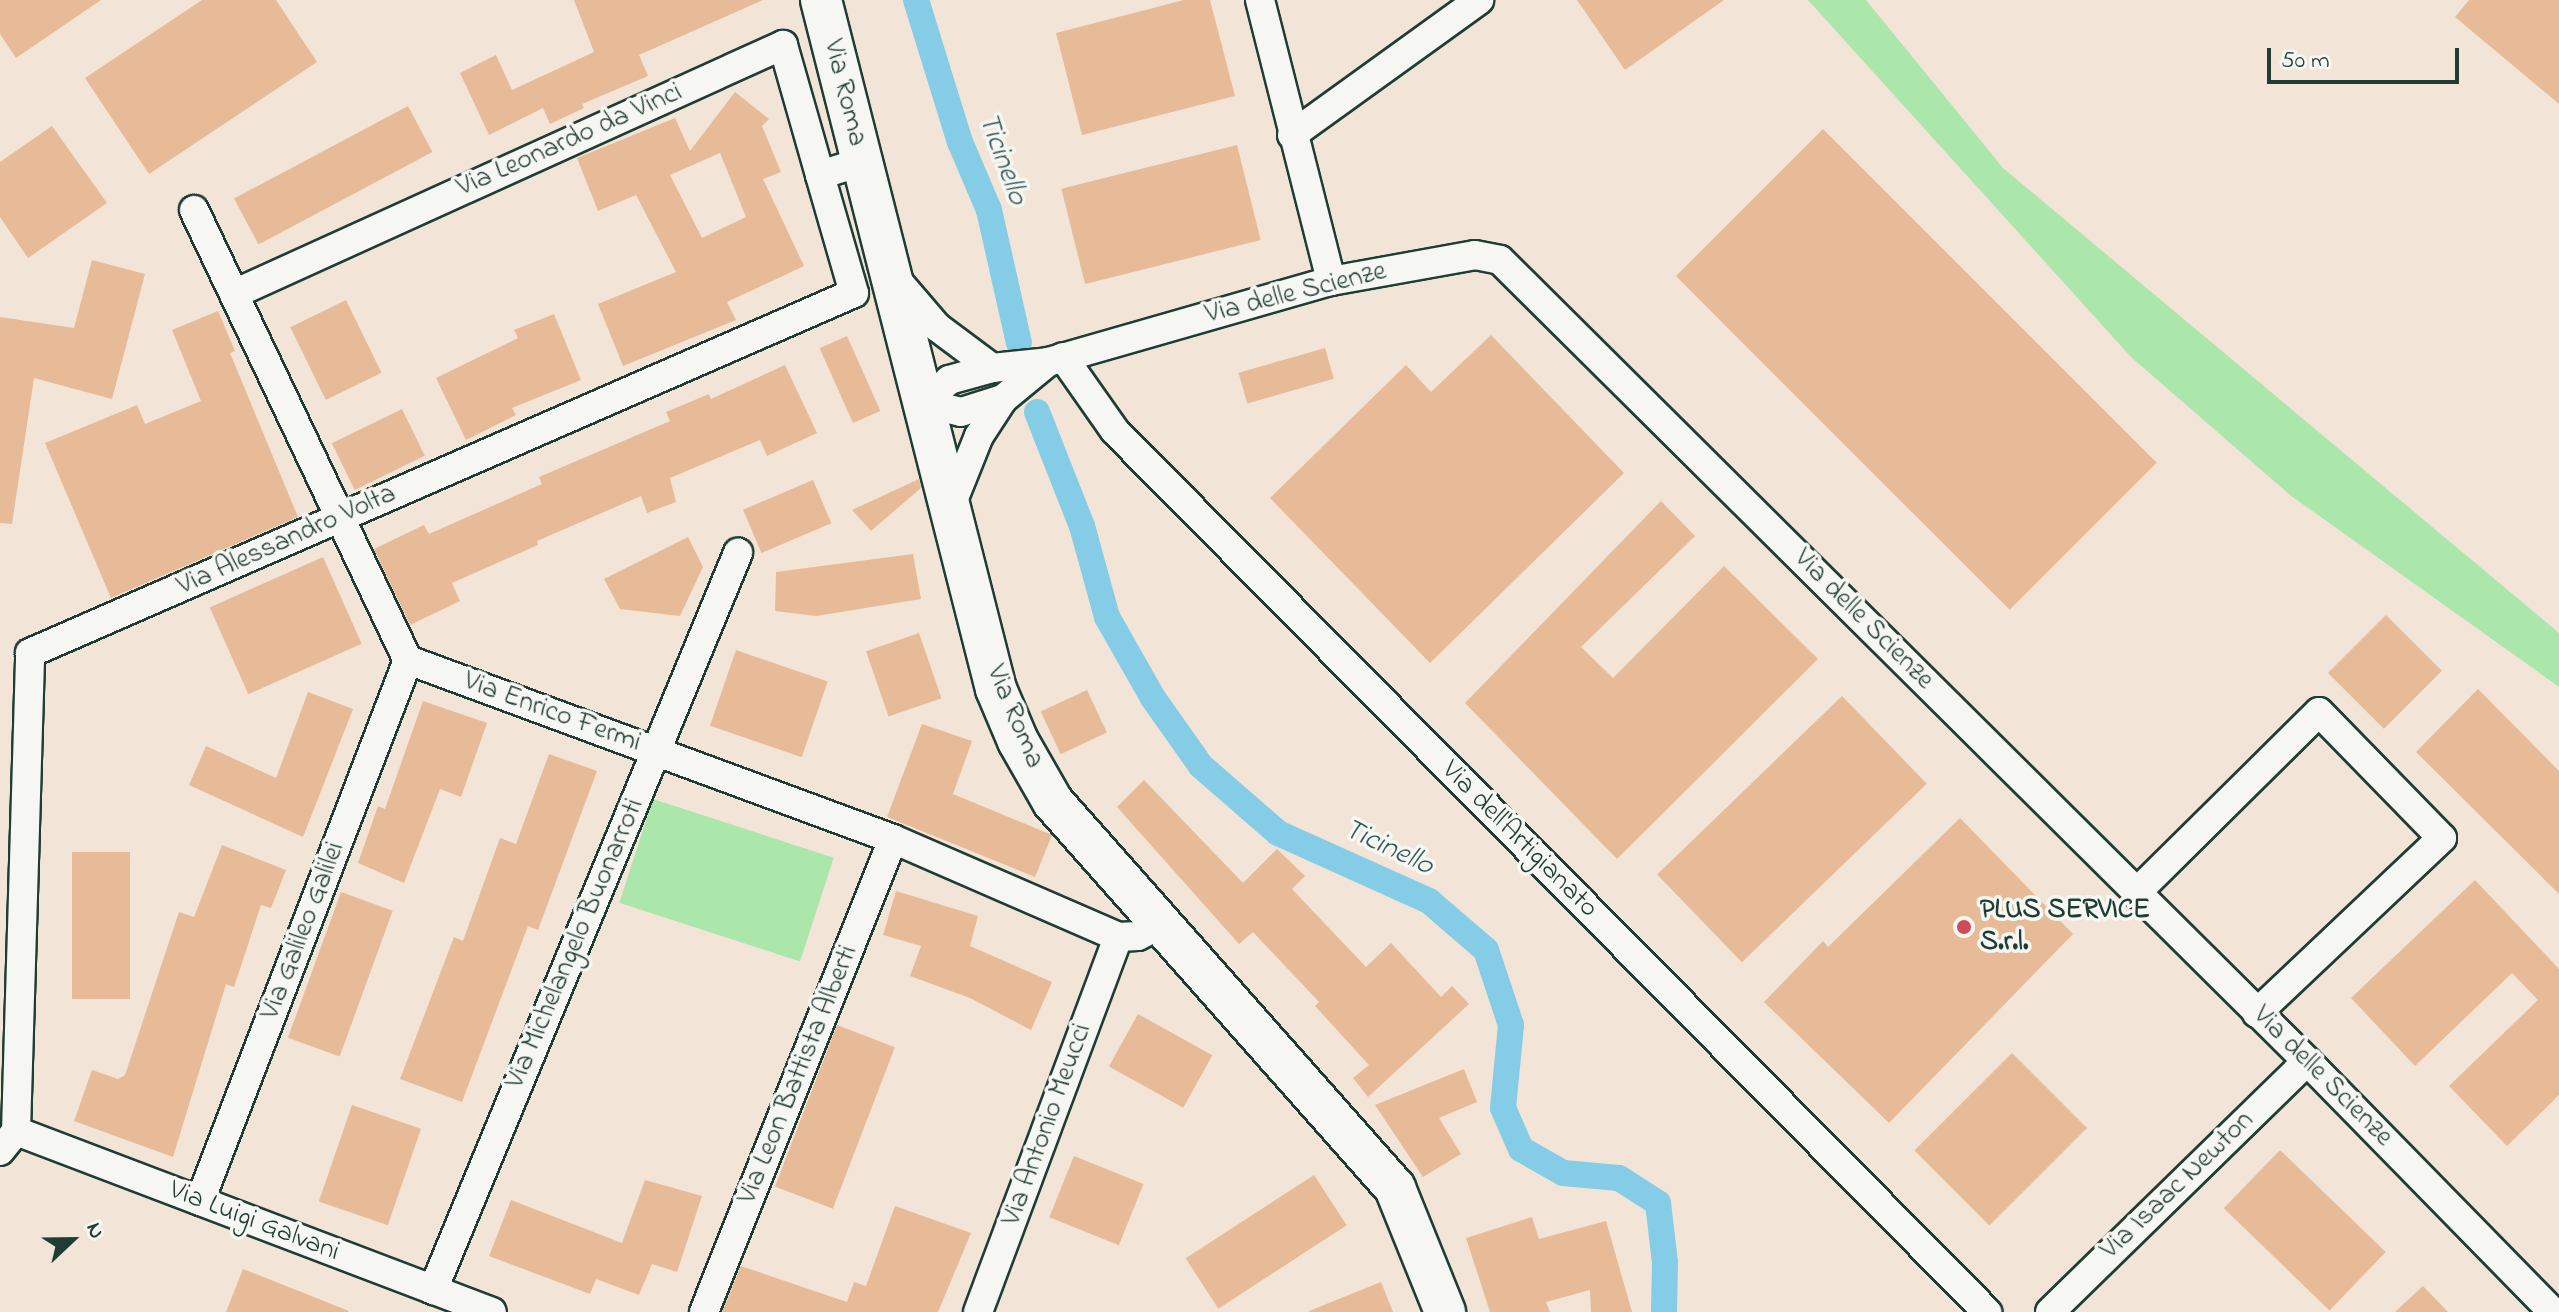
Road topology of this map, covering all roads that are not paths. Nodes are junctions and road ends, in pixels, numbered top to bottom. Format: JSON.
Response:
{"nodes":[{"id":1,"x":821,"y":0,"type":"edge"},
{"id":2,"x":1260,"y":0,"type":"edge"},
{"id":3,"x":1479,"y":0,"type":"edge"},
{"id":4,"x":1292,"y":135,"type":"junction"},
{"id":5,"x":861,"y":162,"type":"junction"},
{"id":6,"x":820,"y":175,"type":"junction"},
{"id":7,"x":194,"y":210,"type":"dead end"},
{"id":8,"x":890,"y":272,"type":"junction"},
{"id":9,"x":1331,"y":281,"type":"junction"},
{"id":10,"x":234,"y":294,"type":"junction"},
{"id":11,"x":1056,"y":360,"type":"junction"},
{"id":12,"x":992,"y":368,"type":"junction"},
{"id":13,"x":1003,"y":399,"type":"junction"},
{"id":14,"x":923,"y":403,"type":"junction"},
{"id":15,"x":950,"y":508,"type":"junction"},
{"id":16,"x":340,"y":517,"type":"junction"},
{"id":17,"x":738,"y":553,"type":"dead end"},
{"id":18,"x":408,"y":660,"type":"junction"},
{"id":19,"x":656,"y":752,"type":"junction"},
{"id":20,"x":893,"y":839,"type":"junction"},
{"id":21,"x":2136,"y":893,"type":"junction"},
{"id":22,"x":1160,"y":925,"type":"junction"},
{"id":23,"x":1118,"y":937,"type":"junction"},
{"id":24,"x":2257,"y":1013,"type":"junction"},
{"id":25,"x":2307,"y":1061,"type":"junction"},
{"id":26,"x":8,"y":1141,"type":"edge"},
{"id":27,"x":200,"y":1201,"type":"junction"},
{"id":28,"x":433,"y":1290,"type":"junction"},
{"id":29,"x":492,"y":1312,"type":"edge"},
{"id":30,"x":704,"y":1312,"type":"edge"},
{"id":31,"x":978,"y":1312,"type":"edge"},
{"id":32,"x":1445,"y":1312,"type":"edge"},
{"id":33,"x":1987,"y":1312,"type":"edge"},
{"id":34,"x":2050,"y":1312,"type":"edge"},
{"id":35,"x":2553,"y":1312,"type":"edge"}],
"edges":[{"from":1,"to":5,"type":"street","name":"Via Roma"},
{"from":2,"to":4,"type":"street"},
{"from":3,"to":4,"type":"street"},
{"from":4,"to":9,"type":"street"},
{"from":5,"to":6,"type":"street"},
{"from":5,"to":8,"type":"street","name":"Via Roma"},
{"from":6,"to":10,"type":"street","name":"Via Leonardo da Vinci"},
{"from":6,"to":16,"type":"street","name":"Via Alessandro Volta"},
{"from":7,"to":10,"type":"street"},
{"from":8,"to":12,"type":"street"},
{"from":8,"to":14,"type":"street","name":"Via Roma"},
{"from":9,"to":11,"type":"street","name":"Via delle Scienze"},
{"from":9,"to":21,"type":"street","name":"Via delle Scienze"},
{"from":10,"to":16,"type":"street"},
{"from":11,"to":12,"type":"street","name":"Via delle Scienze"},
{"from":11,"to":13,"type":"street","name":"Via delle Scienze"},
{"from":11,"to":33,"type":"street","name":"Via dell'Artigianato"},
{"from":12,"to":14,"type":"street","name":"Via delle Scienze"},
{"from":13,"to":14,"type":"street","name":"Via delle Scienze"},
{"from":13,"to":15,"type":"street","name":"Via delle Scienze"},
{"from":14,"to":15,"type":"street","name":"Via Roma"},
{"from":15,"to":22,"type":"street","name":"Via Roma"},
{"from":16,"to":18,"type":"street"},
{"from":16,"to":26,"type":"street","name":"Via Alessandro Volta"},
{"from":17,"to":19,"type":"street","name":"Via Michelangelo Buonarroti"},
{"from":18,"to":19,"type":"street","name":"Via Enrico Fermi"},
{"from":18,"to":27,"type":"street","name":"Via Galileo Galilei"},
{"from":19,"to":20,"type":"street","name":"Via Enrico Fermi"},
{"from":19,"to":28,"type":"street","name":"Via Michelangelo Buonarroti"},
{"from":20,"to":23,"type":"street","name":"Via Enrico Fermi"},
{"from":20,"to":30,"type":"street","name":"Via Leon Battista Alberti"},
{"from":21,"to":24,"type":"street","name":"Via delle Scienze"},
{"from":21,"to":24,"type":"street"},
{"from":22,"to":23,"type":"street"},
{"from":22,"to":32,"type":"street","name":"Via Roma"},
{"from":23,"to":31,"type":"street","name":"Via Antonio Meucci"},
{"from":24,"to":25,"type":"street","name":"Via delle Scienze"},
{"from":25,"to":34,"type":"street","name":"Via Isaac Newton"},
{"from":25,"to":35,"type":"street","name":"Via delle Scienze"},
{"from":26,"to":27,"type":"street","name":"Via Luigi Galvani"},
{"from":27,"to":28,"type":"street","name":"Via Luigi Galvani"},
{"from":28,"to":29,"type":"street","name":"Via Luigi Galvani"}]}
